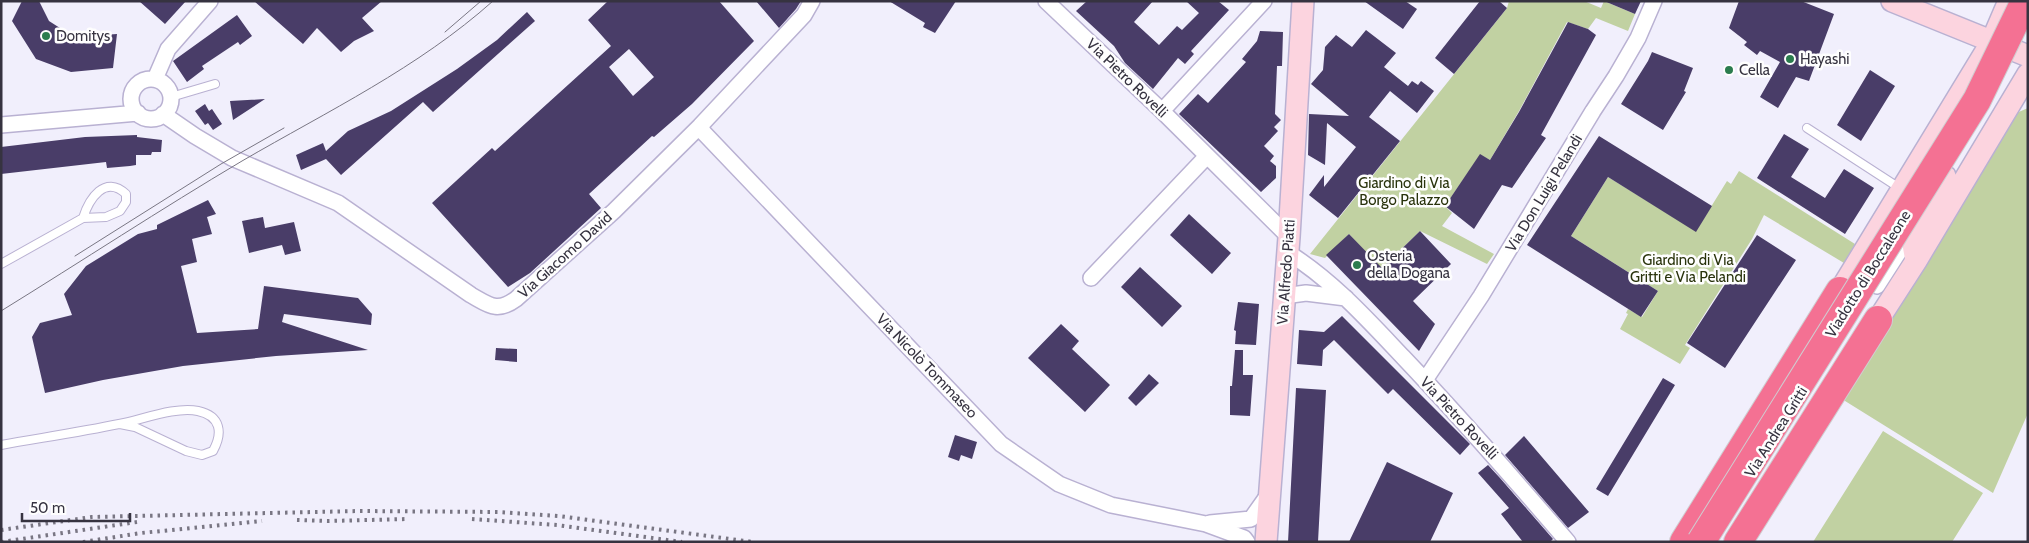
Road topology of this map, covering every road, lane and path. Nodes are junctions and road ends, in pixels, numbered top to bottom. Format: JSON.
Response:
{"nodes":[{"id":1,"x":210,"y":1,"type":"edge"},
{"id":2,"x":812,"y":1,"type":"edge"},
{"id":3,"x":1046,"y":1,"type":"edge"},
{"id":4,"x":1264,"y":1,"type":"edge"},
{"id":5,"x":1303,"y":1,"type":"edge"},
{"id":6,"x":1654,"y":1,"type":"edge"},
{"id":7,"x":1892,"y":1,"type":"edge"},
{"id":8,"x":2009,"y":1,"type":"edge"},
{"id":9,"x":2025,"y":1,"type":"edge"},
{"id":10,"x":2028,"y":36,"type":"edge"},
{"id":11,"x":1995,"y":44,"type":"junction"},
{"id":12,"x":2028,"y":56,"type":"edge"},
{"id":13,"x":2028,"y":74,"type":"edge"},
{"id":14,"x":215,"y":84,"type":"dead end"},
{"id":15,"x":163,"y":86,"type":"junction"},
{"id":16,"x":135,"y":109,"type":"junction"},
{"id":17,"x":1162,"y":111,"type":"junction"},
{"id":18,"x":163,"y":114,"type":"junction"},
{"id":19,"x":2,"y":120,"type":"edge"},
{"id":20,"x":700,"y":126,"type":"junction"},
{"id":21,"x":1807,"y":128,"type":"dead end"},
{"id":22,"x":1207,"y":156,"type":"junction"},
{"id":23,"x":1903,"y":190,"type":"junction"},
{"id":24,"x":83,"y":218,"type":"junction"},
{"id":25,"x":1885,"y":219,"type":"junction"},
{"id":26,"x":1911,"y":232,"type":"junction"},
{"id":27,"x":1288,"y":244,"type":"junction"},
{"id":28,"x":1916,"y":260,"type":"junction"},
{"id":29,"x":1,"y":264,"type":"edge"},
{"id":30,"x":1091,"y":278,"type":"dead end"},
{"id":31,"x":1840,"y":291,"type":"junction"},
{"id":32,"x":1284,"y":296,"type":"junction"},
{"id":33,"x":1346,"y":298,"type":"junction"},
{"id":34,"x":1861,"y":322,"type":"junction"},
{"id":35,"x":1425,"y":380,"type":"junction"},
{"id":36,"x":120,"y":424,"type":"junction"},
{"id":37,"x":1,"y":445,"type":"edge"},
{"id":38,"x":1268,"y":496,"type":"junction"},
{"id":39,"x":1206,"y":524,"type":"junction"},
{"id":40,"x":1247,"y":542,"type":"edge"},
{"id":41,"x":1266,"y":542,"type":"edge"},
{"id":42,"x":1568,"y":542,"type":"edge"},
{"id":43,"x":1684,"y":542,"type":"edge"},
{"id":44,"x":1701,"y":542,"type":"edge"},
{"id":45,"x":1707,"y":542,"type":"edge"},
{"id":46,"x":1717,"y":542,"type":"edge"},
{"id":47,"x":1722,"y":542,"type":"edge"},
{"id":48,"x":1738,"y":542,"type":"edge"}],
"edges":[{"from":1,"to":15,"type":"street"},
{"from":2,"to":20,"type":"street","name":"Via Giacomo David"},
{"from":3,"to":17,"type":"street","name":"Via Pietro Rovelli"},
{"from":4,"to":17,"type":"street"},
{"from":5,"to":27,"type":"main road","name":"Via Alfredo Piatti"},
{"from":6,"to":35,"type":"street","name":"Via Don Luigi Pelandi"},
{"from":7,"to":11,"type":"main road"},
{"from":8,"to":11,"type":"main road"},
{"from":9,"to":44,"type":"highway","name":"Viadotto di Boccaleone","bridge":true},
{"from":10,"to":47,"type":"highway","name":"Viadotto di Boccaleone"},
{"from":11,"to":12,"type":"main road"},
{"from":11,"to":23,"type":"main road"},
{"from":11,"to":26,"type":"main road","name":"Via Andrea Gritti"},
{"from":13,"to":28,"type":"main road","name":"Via Andrea Gritti"},
{"from":14,"to":15,"type":"lane"},
{"from":15,"to":16,"type":"street"},
{"from":15,"to":18,"type":"street"},
{"from":16,"to":18,"type":"street"},
{"from":16,"to":19,"type":"street"},
{"from":17,"to":22,"type":"street","name":"Via Pietro Rovelli"},
{"from":18,"to":20,"type":"street","name":"Via Giacomo David"},
{"from":20,"to":39,"type":"street","name":"Via Nicolò Tommaseo"},
{"from":21,"to":23,"type":"lane"},
{"from":22,"to":27,"type":"street","name":"Via Pietro Rovelli"},
{"from":22,"to":30,"type":"street"},
{"from":23,"to":25,"type":"main road"},
{"from":24,"to":24,"type":"lane"},
{"from":24,"to":29,"type":"lane"},
{"from":25,"to":31,"type":"main road"},
{"from":25,"to":34,"type":"lane","name":"Via Andrea Gritti"},
{"from":26,"to":28,"type":"main road"},
{"from":26,"to":46,"type":"street","name":"Via Andrea Gritti"},
{"from":27,"to":32,"type":"main road","name":"Via Alfredo Piatti"},
{"from":27,"to":33,"type":"street","name":"Via Pietro Rovelli"},
{"from":28,"to":34,"type":"main road","name":"Via Andrea Gritti"},
{"from":31,"to":34,"type":"street"},
{"from":31,"to":43,"type":"highway"},
{"from":32,"to":33,"type":"street"},
{"from":32,"to":38,"type":"main road","name":"Via Alfredo Piatti"},
{"from":33,"to":35,"type":"street","name":"Via Pietro Rovelli"},
{"from":34,"to":45,"type":"street","name":"Via Andrea Gritti"},
{"from":34,"to":48,"type":"highway"},
{"from":35,"to":42,"type":"street","name":"Via Pietro Rovelli"},
{"from":36,"to":36,"type":"lane"},
{"from":36,"to":37,"type":"lane"},
{"from":38,"to":39,"type":"street","name":"Via Nicolò Tommaseo"},
{"from":38,"to":41,"type":"main road","name":"Via Alfredo Piatti"},
{"from":39,"to":40,"type":"street","name":"Via Nicolò Tommaseo"}]}
